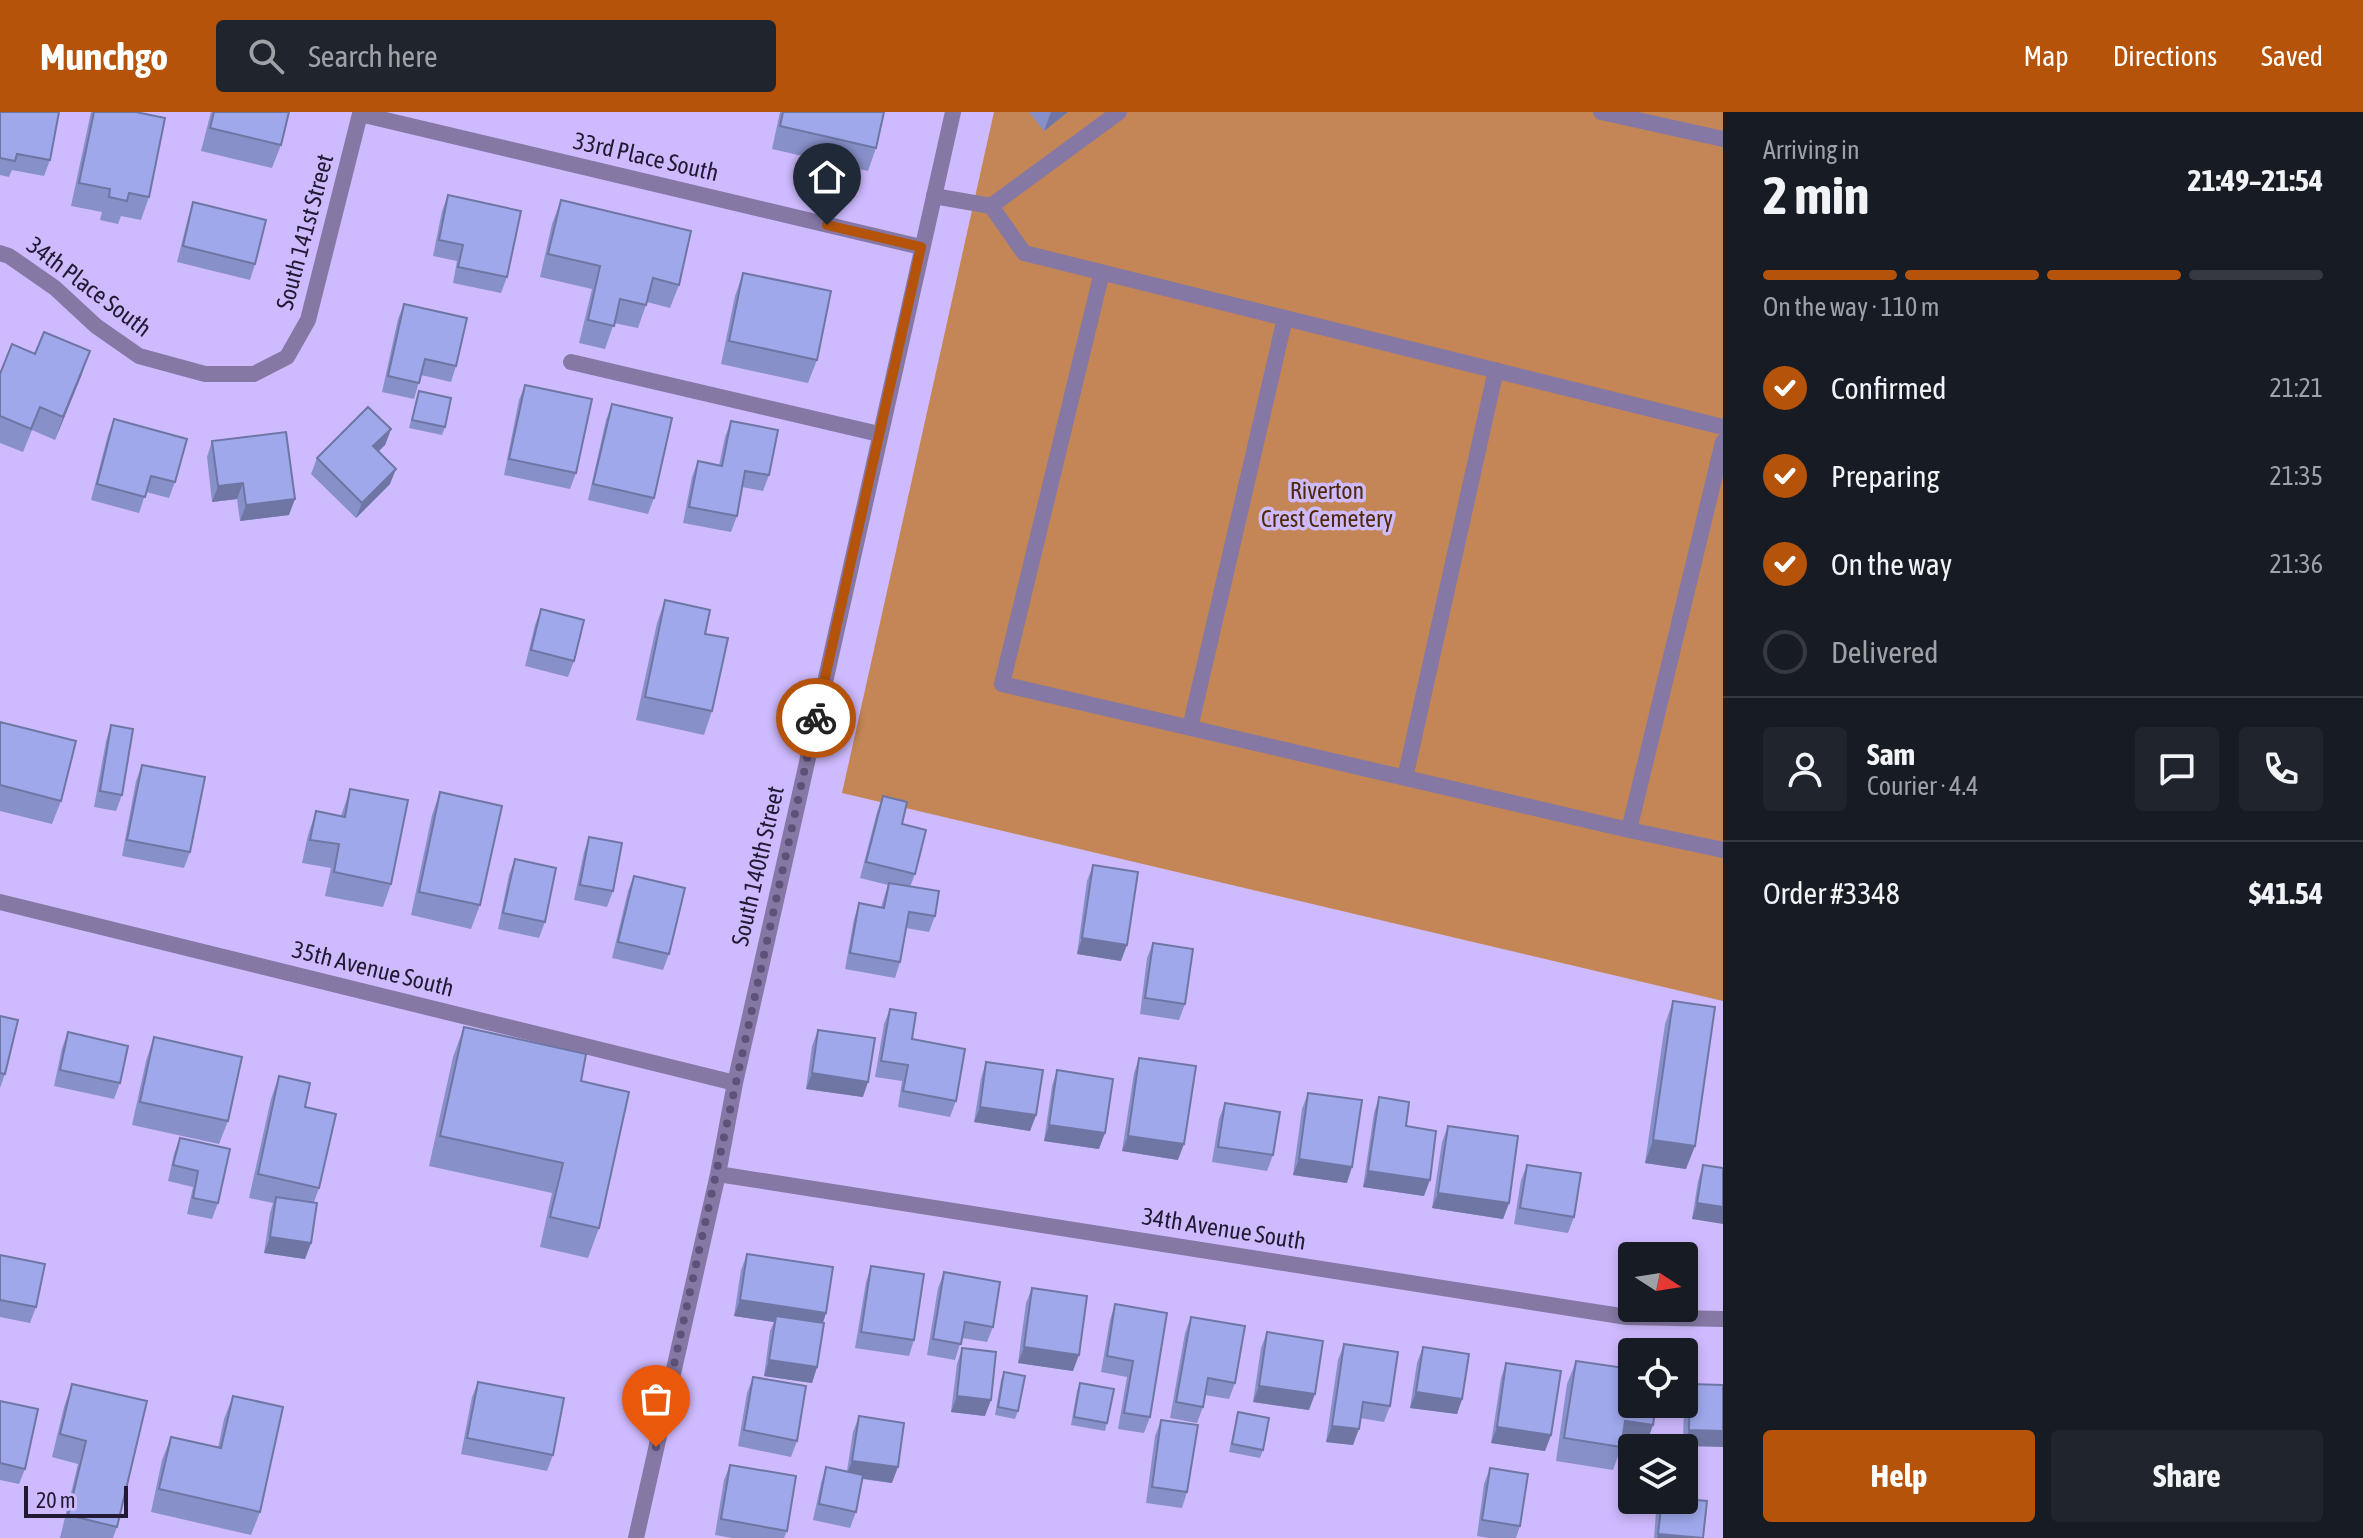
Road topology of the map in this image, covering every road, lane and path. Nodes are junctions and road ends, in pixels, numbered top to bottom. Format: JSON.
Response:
{"nodes":[{"id":1,"x":953,"y":112,"type":"edge"},
{"id":2,"x":1119,"y":112,"type":"edge"},
{"id":3,"x":1601,"y":112,"type":"edge"},
{"id":4,"x":360,"y":114,"type":"joint"},
{"id":5,"x":1723,"y":139,"type":"edge"},
{"id":6,"x":934,"y":196,"type":"junction"},
{"id":7,"x":991,"y":206,"type":"junction"},
{"id":8,"x":921,"y":247,"type":"junction"},
{"id":9,"x":0,"y":253,"type":"edge"},
{"id":10,"x":1102,"y":272,"type":"junction"},
{"id":11,"x":1285,"y":318,"type":"junction"},
{"id":12,"x":287,"y":357,"type":"joint"},
{"id":13,"x":571,"y":362,"type":"dead end"},
{"id":14,"x":1496,"y":370,"type":"junction"},
{"id":15,"x":1723,"y":427,"type":"edge"},
{"id":16,"x":879,"y":434,"type":"junction"},
{"id":17,"x":1723,"y":442,"type":"edge"},
{"id":18,"x":1190,"y":728,"type":"junction"},
{"id":19,"x":1405,"y":778,"type":"junction"},
{"id":20,"x":1629,"y":830,"type":"junction"},
{"id":21,"x":1723,"y":850,"type":"edge"},
{"id":22,"x":0,"y":902,"type":"edge"},
{"id":23,"x":735,"y":1083,"type":"junction"},
{"id":24,"x":718,"y":1174,"type":"junction"},
{"id":25,"x":1723,"y":1319,"type":"edge"},
{"id":26,"x":636,"y":1538,"type":"edge"}],
"edges":[{"from":1,"to":6,"type":"street","name":"South 140th Street"},
{"from":2,"to":7,"type":"street"},
{"from":3,"to":5,"type":"street"},
{"from":4,"to":8,"type":"street","name":"33rd Place South"},
{"from":4,"to":12,"type":"street","name":"South 141st Street"},
{"from":6,"to":7,"type":"street"},
{"from":6,"to":8,"type":"street","name":"South 140th Street"},
{"from":7,"to":10,"type":"street"},
{"from":8,"to":16,"type":"street","name":"South 140th Street"},
{"from":9,"to":12,"type":"street","name":"34th Place South"},
{"from":10,"to":11,"type":"street"},
{"from":10,"to":18,"type":"street"},
{"from":11,"to":14,"type":"street"},
{"from":11,"to":18,"type":"street"},
{"from":13,"to":16,"type":"street"},
{"from":14,"to":15,"type":"street"},
{"from":14,"to":19,"type":"street"},
{"from":16,"to":23,"type":"street","name":"South 140th Street"},
{"from":17,"to":20,"type":"street"},
{"from":18,"to":19,"type":"street"},
{"from":19,"to":20,"type":"street"},
{"from":20,"to":21,"type":"street"},
{"from":22,"to":23,"type":"street","name":"35th Avenue South"},
{"from":23,"to":24,"type":"street","name":"South 140th Street"},
{"from":24,"to":25,"type":"street","name":"34th Avenue South"},
{"from":24,"to":26,"type":"street","name":"South 140th Street"}]}
